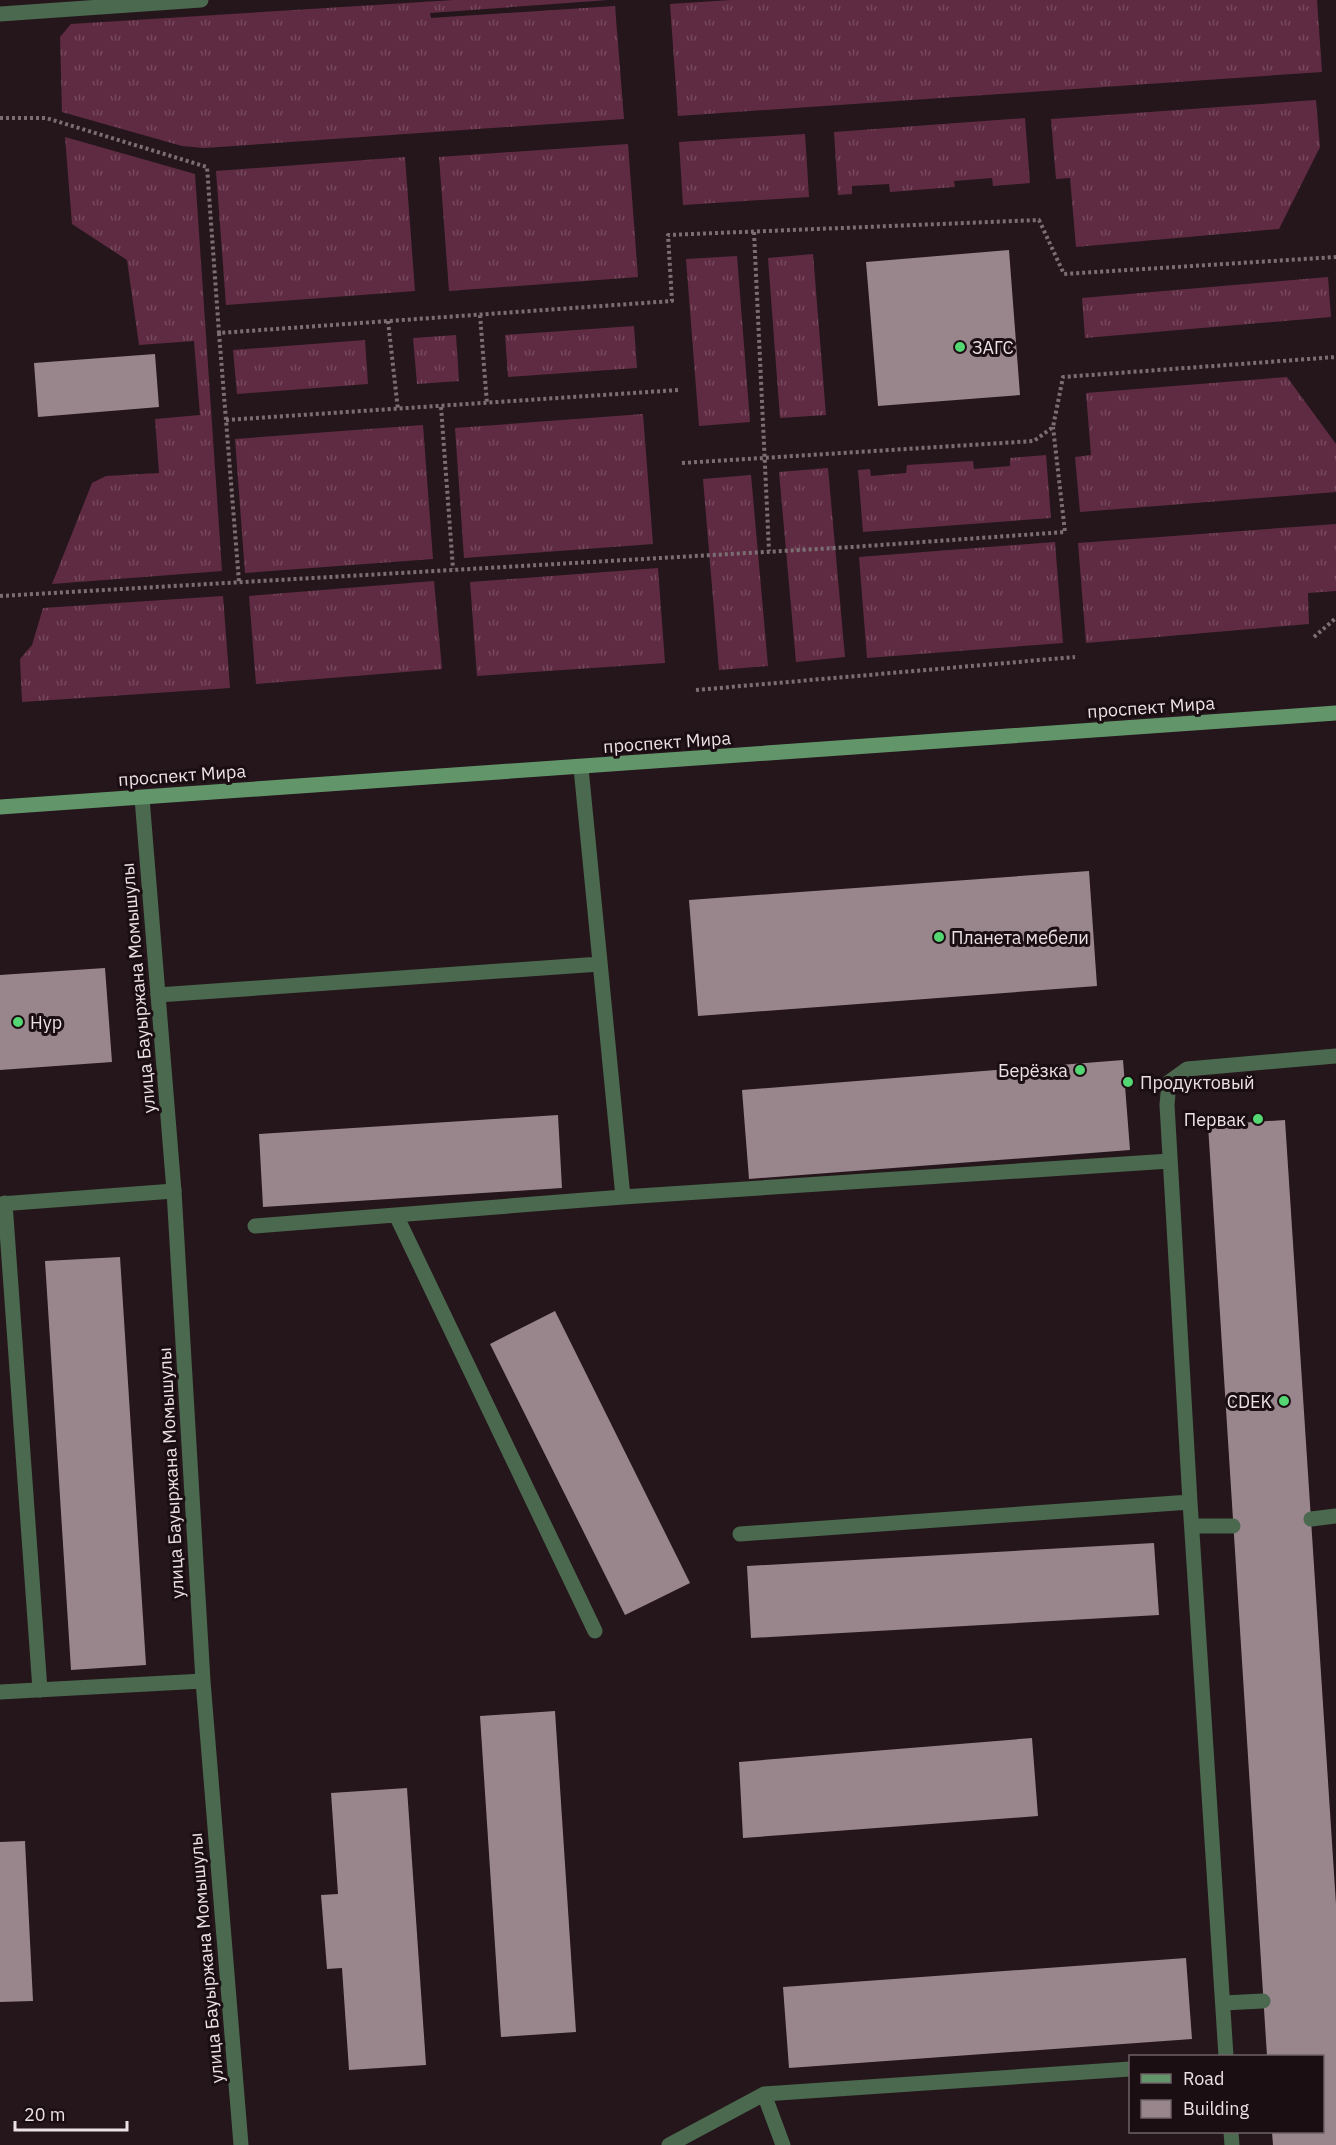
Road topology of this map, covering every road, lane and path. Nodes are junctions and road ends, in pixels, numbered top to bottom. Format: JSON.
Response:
{"nodes":[{"id":1,"x":201,"y":0,"type":"edge"},
{"id":2,"x":0,"y":14,"type":"edge"},
{"id":3,"x":0,"y":118,"type":"edge"},
{"id":4,"x":754,"y":232,"type":"junction"},
{"id":5,"x":1336,"y":257,"type":"edge"},
{"id":6,"x":480,"y":314,"type":"junction"},
{"id":7,"x":388,"y":321,"type":"junction"},
{"id":8,"x":219,"y":333,"type":"junction"},
{"id":9,"x":1336,"y":357,"type":"edge"},
{"id":10,"x":678,"y":390,"type":"dead end"},
{"id":11,"x":487,"y":404,"type":"junction"},
{"id":12,"x":441,"y":407,"type":"junction"},
{"id":13,"x":398,"y":410,"type":"junction"},
{"id":14,"x":226,"y":420,"type":"junction"},
{"id":15,"x":1053,"y":427,"type":"junction"},
{"id":16,"x":766,"y":457,"type":"junction"},
{"id":17,"x":682,"y":463,"type":"dead end"},
{"id":18,"x":769,"y":551,"type":"junction"},
{"id":19,"x":453,"y":569,"type":"junction"},
{"id":20,"x":239,"y":582,"type":"junction"},
{"id":21,"x":0,"y":596,"type":"edge"},
{"id":22,"x":1336,"y":618,"type":"edge"},
{"id":23,"x":1314,"y":637,"type":"dead end"},
{"id":24,"x":1075,"y":657,"type":"dead end"},
{"id":25,"x":696,"y":690,"type":"dead end"},
{"id":26,"x":1336,"y":714,"type":"edge"},
{"id":27,"x":581,"y":768,"type":"junction"},
{"id":28,"x":142,"y":798,"type":"junction"},
{"id":29,"x":0,"y":807,"type":"edge"},
{"id":30,"x":600,"y":964,"type":"junction"},
{"id":31,"x":159,"y":995,"type":"junction"},
{"id":32,"x":1336,"y":1056,"type":"edge"},
{"id":33,"x":1170,"y":1161,"type":"junction"},
{"id":34,"x":174,"y":1191,"type":"junction"},
{"id":35,"x":623,"y":1197,"type":"junction"},
{"id":36,"x":2,"y":1203,"type":"edge"},
{"id":37,"x":396,"y":1215,"type":"junction"},
{"id":38,"x":255,"y":1226,"type":"dead end"},
{"id":39,"x":1190,"y":1502,"type":"junction"},
{"id":40,"x":1336,"y":1516,"type":"edge"},
{"id":41,"x":1311,"y":1519,"type":"dead end"},
{"id":42,"x":1192,"y":1526,"type":"junction"},
{"id":43,"x":1233,"y":1526,"type":"dead end"},
{"id":44,"x":740,"y":1534,"type":"dead end"},
{"id":45,"x":595,"y":1630,"type":"dead end"},
{"id":46,"x":203,"y":1680,"type":"junction"},
{"id":47,"x":40,"y":1690,"type":"junction"},
{"id":48,"x":0,"y":1692,"type":"edge"},
{"id":49,"x":1263,"y":2001,"type":"dead end"},
{"id":50,"x":1223,"y":2003,"type":"junction"},
{"id":51,"x":1226,"y":2055,"type":"edge"},
{"id":52,"x":1129,"y":2069,"type":"edge"},
{"id":53,"x":764,"y":2094,"type":"junction"},
{"id":54,"x":241,"y":2145,"type":"edge"},
{"id":55,"x":669,"y":2145,"type":"edge"},
{"id":56,"x":783,"y":2145,"type":"edge"}],
"edges":[{"from":1,"to":2,"type":"street"},
{"from":3,"to":8,"type":"path"},
{"from":4,"to":5,"type":"path"},
{"from":4,"to":6,"type":"path"},
{"from":4,"to":16,"type":"path"},
{"from":6,"to":7,"type":"path"},
{"from":6,"to":11,"type":"path"},
{"from":7,"to":8,"type":"path"},
{"from":7,"to":13,"type":"path"},
{"from":8,"to":14,"type":"path"},
{"from":9,"to":15,"type":"path"},
{"from":10,"to":11,"type":"path"},
{"from":11,"to":12,"type":"path"},
{"from":12,"to":13,"type":"path"},
{"from":12,"to":19,"type":"path"},
{"from":13,"to":14,"type":"path"},
{"from":14,"to":20,"type":"path"},
{"from":15,"to":16,"type":"path"},
{"from":15,"to":18,"type":"path"},
{"from":16,"to":17,"type":"path"},
{"from":16,"to":18,"type":"path"},
{"from":18,"to":19,"type":"path"},
{"from":19,"to":20,"type":"path"},
{"from":20,"to":21,"type":"path"},
{"from":22,"to":23,"type":"path"},
{"from":24,"to":25,"type":"path"},
{"from":26,"to":27,"type":"main road","name":"проспект Мира"},
{"from":27,"to":28,"type":"main road","name":"проспект Мира"},
{"from":27,"to":30,"type":"street"},
{"from":28,"to":29,"type":"main road","name":"проспект Мира"},
{"from":28,"to":31,"type":"street","name":"улица Бауыржана Момышулы"},
{"from":30,"to":31,"type":"street"},
{"from":30,"to":35,"type":"street"},
{"from":31,"to":34,"type":"street","name":"улица Бауыржана Момышулы"},
{"from":32,"to":33,"type":"street"},
{"from":33,"to":35,"type":"street"},
{"from":33,"to":39,"type":"street"},
{"from":34,"to":36,"type":"street"},
{"from":34,"to":46,"type":"street","name":"улица Бауыржана Момышулы"},
{"from":35,"to":37,"type":"street"},
{"from":36,"to":47,"type":"street"},
{"from":37,"to":38,"type":"street"},
{"from":37,"to":45,"type":"street"},
{"from":39,"to":42,"type":"street"},
{"from":39,"to":44,"type":"street"},
{"from":40,"to":41,"type":"street"},
{"from":42,"to":43,"type":"street"},
{"from":42,"to":50,"type":"street"},
{"from":46,"to":47,"type":"street"},
{"from":46,"to":54,"type":"street","name":"улица Бауыржана Момышулы"},
{"from":47,"to":48,"type":"street"},
{"from":49,"to":50,"type":"street"},
{"from":50,"to":51,"type":"street"},
{"from":52,"to":53,"type":"street"},
{"from":53,"to":55,"type":"street"},
{"from":53,"to":56,"type":"street"}]}
